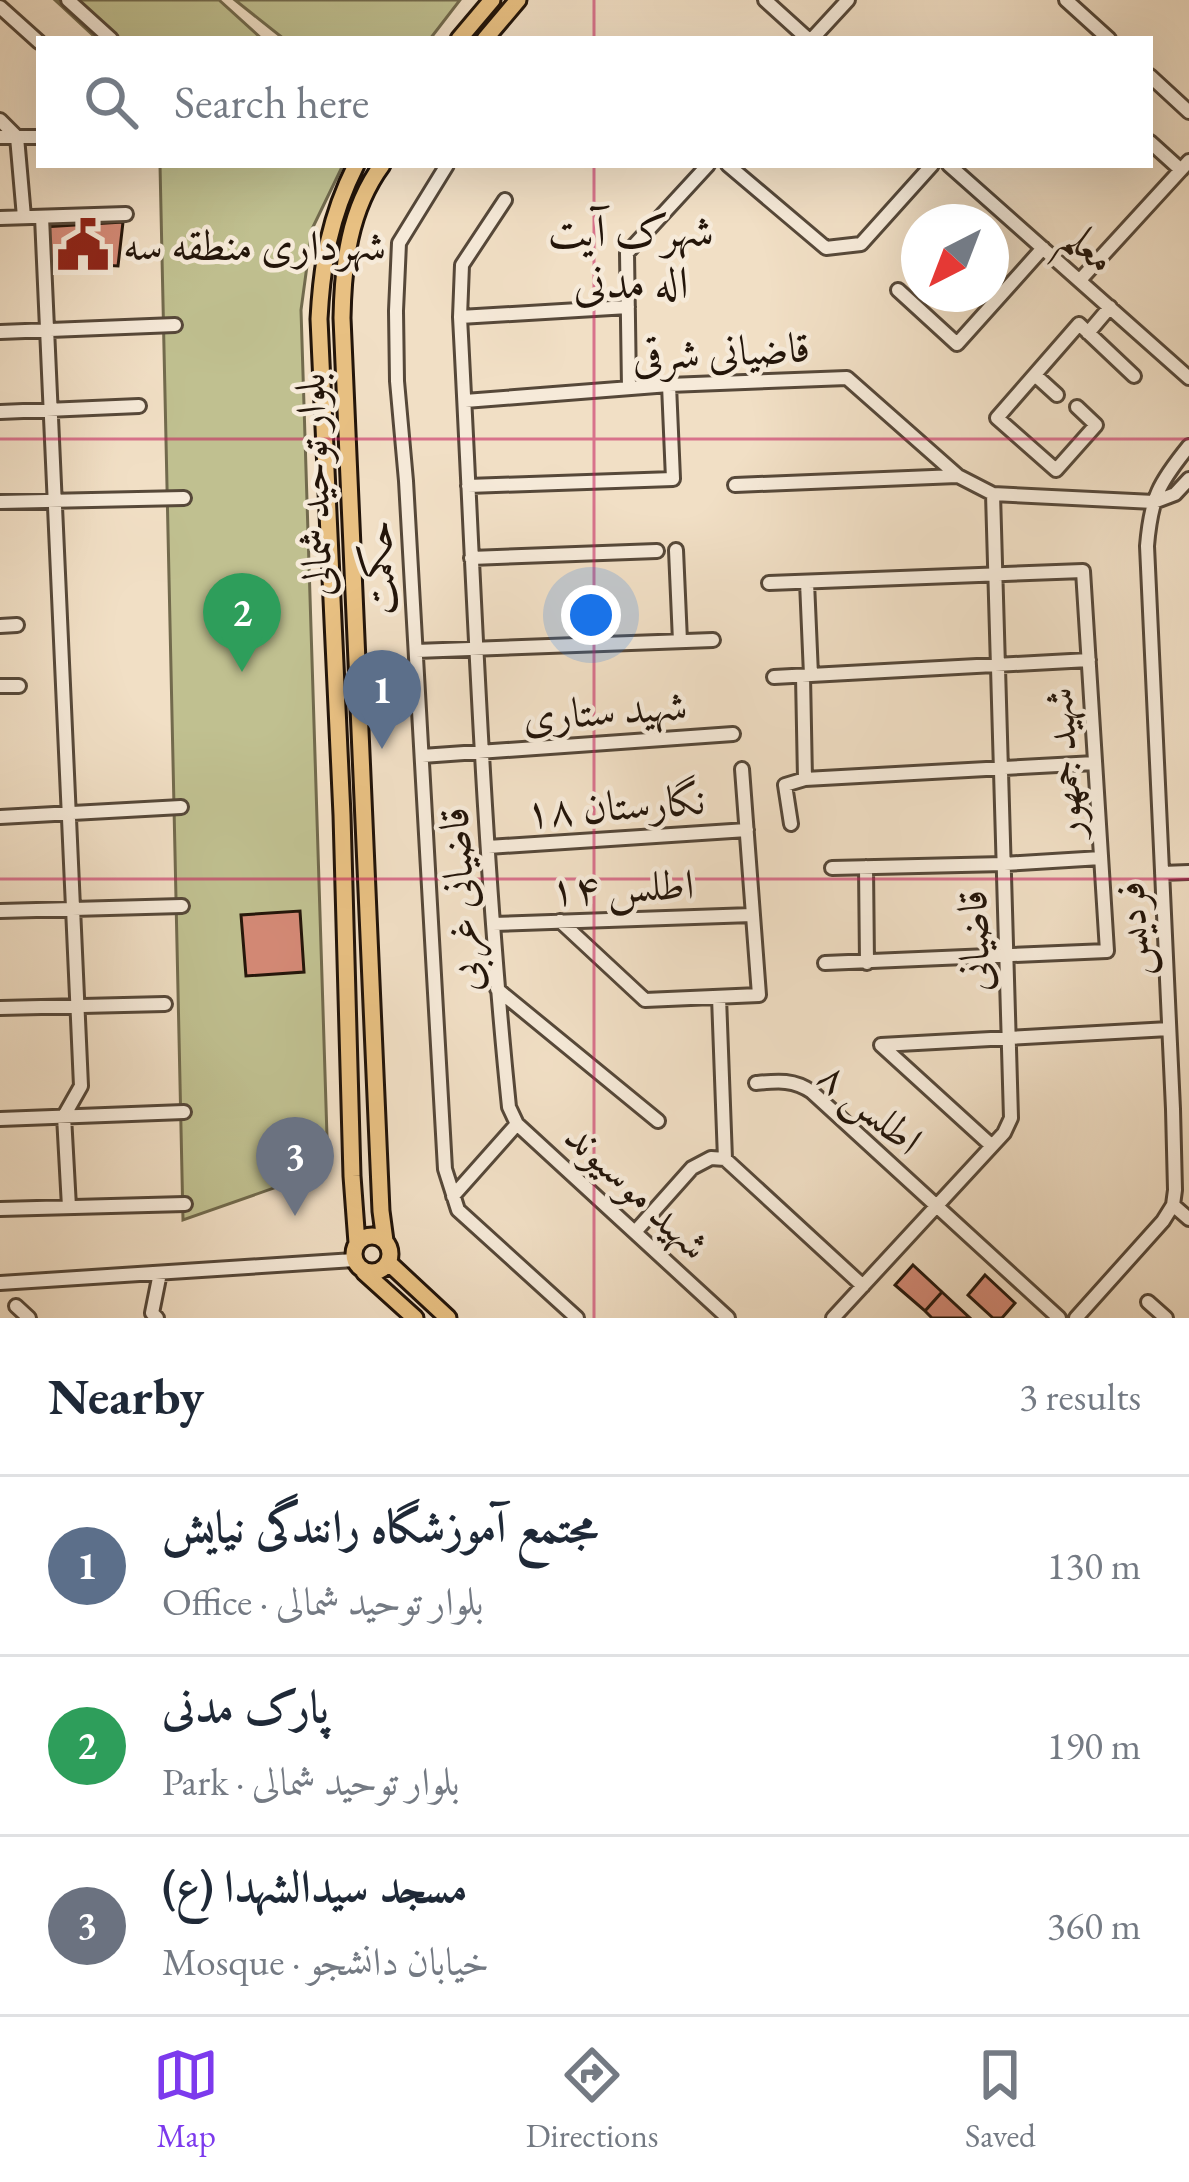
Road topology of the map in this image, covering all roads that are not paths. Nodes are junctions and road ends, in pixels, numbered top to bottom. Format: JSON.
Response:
{"nodes":[{"id":1,"x":68,"y":0,"type":"edge"},
{"id":2,"x":492,"y":0,"type":"edge"},
{"id":3,"x":518,"y":0,"type":"edge"},
{"id":4,"x":766,"y":0,"type":"edge"},
{"id":5,"x":848,"y":0,"type":"edge"},
{"id":6,"x":1074,"y":2,"type":"edge"},
{"id":7,"x":0,"y":7,"type":"edge"},
{"id":8,"x":108,"y":36,"type":"edge"},
{"id":9,"x":462,"y":36,"type":"edge"},
{"id":10,"x":488,"y":36,"type":"edge"},
{"id":11,"x":807,"y":36,"type":"edge"},
{"id":12,"x":813,"y":36,"type":"edge"},
{"id":13,"x":1106,"y":36,"type":"edge"},
{"id":14,"x":36,"y":39,"type":"edge"},
{"id":15,"x":1153,"y":79,"type":"edge"},
{"id":16,"x":1189,"y":112,"type":"edge"},
{"id":17,"x":0,"y":120,"type":"edge"},
{"id":18,"x":36,"y":136,"type":"edge"},
{"id":19,"x":0,"y":137,"type":"edge"},
{"id":20,"x":17,"y":137,"type":"junction"},
{"id":21,"x":1153,"y":144,"type":"edge"},
{"id":22,"x":1185,"y":165,"type":"edge"},
{"id":23,"x":355,"y":168,"type":"edge"},
{"id":24,"x":380,"y":168,"type":"edge"},
{"id":25,"x":446,"y":168,"type":"edge"},
{"id":26,"x":705,"y":168,"type":"edge"},
{"id":27,"x":732,"y":168,"type":"edge"},
{"id":28,"x":929,"y":168,"type":"edge"},
{"id":29,"x":952,"y":168,"type":"edge"},
{"id":30,"x":505,"y":200,"type":"dead end"},
{"id":31,"x":126,"y":214,"type":"dead end"},
{"id":32,"x":24,"y":217,"type":"junction"},
{"id":33,"x":41,"y":217,"type":"junction"},
{"id":34,"x":0,"y":218,"type":"edge"},
{"id":35,"x":1043,"y":248,"type":"junction"},
{"id":36,"x":1080,"y":280,"type":"junction"},
{"id":37,"x":1009,"y":281,"type":"edge"},
{"id":38,"x":898,"y":290,"type":"dead end"},
{"id":39,"x":901,"y":293,"type":"edge"},
{"id":40,"x":628,"y":307,"type":"junction"},
{"id":41,"x":1110,"y":308,"type":"junction"},
{"id":42,"x":922,"y":312,"type":"edge"},
{"id":43,"x":982,"y":312,"type":"edge"},
{"id":44,"x":460,"y":317,"type":"junction"},
{"id":45,"x":175,"y":325,"type":"dead end"},
{"id":46,"x":47,"y":330,"type":"junction"},
{"id":47,"x":0,"y":332,"type":"edge"},
{"id":48,"x":1088,"y":333,"type":"junction"},
{"id":49,"x":1162,"y":354,"type":"junction"},
{"id":50,"x":1189,"y":365,"type":"edge"},
{"id":51,"x":1035,"y":375,"type":"junction"},
{"id":52,"x":1134,"y":376,"type":"dead end"},
{"id":53,"x":1189,"y":378,"type":"edge"},
{"id":54,"x":669,"y":385,"type":"junction"},
{"id":55,"x":629,"y":388,"type":"junction"},
{"id":56,"x":1057,"y":395,"type":"dead end"},
{"id":57,"x":465,"y":401,"type":"junction"},
{"id":58,"x":139,"y":406,"type":"dead end"},
{"id":59,"x":1077,"y":407,"type":"dead end"},
{"id":60,"x":50,"y":410,"type":"junction"},
{"id":61,"x":0,"y":412,"type":"edge"},
{"id":62,"x":1189,"y":446,"type":"edge"},
{"id":63,"x":958,"y":476,"type":"junction"},
{"id":64,"x":1189,"y":479,"type":"edge"},
{"id":65,"x":735,"y":485,"type":"dead end"},
{"id":66,"x":468,"y":486,"type":"junction"},
{"id":67,"x":993,"y":494,"type":"junction"},
{"id":68,"x":184,"y":498,"type":"dead end"},
{"id":69,"x":55,"y":501,"type":"junction"},
{"id":70,"x":0,"y":502,"type":"edge"},
{"id":71,"x":1154,"y":502,"type":"junction"},
{"id":72,"x":676,"y":550,"type":"dead end"},
{"id":73,"x":657,"y":551,"type":"dead end"},
{"id":74,"x":471,"y":558,"type":"junction"},
{"id":75,"x":995,"y":576,"type":"junction"},
{"id":76,"x":808,"y":582,"type":"junction"},
{"id":77,"x":769,"y":583,"type":"dead end"},
{"id":78,"x":17,"y":625,"type":"dead end"},
{"id":79,"x":0,"y":626,"type":"edge"},
{"id":80,"x":712,"y":640,"type":"dead end"},
{"id":81,"x":680,"y":641,"type":"junction"},
{"id":82,"x":475,"y":649,"type":"junction"},
{"id":83,"x":416,"y":651,"type":"junction"},
{"id":84,"x":1089,"y":660,"type":"junction"},
{"id":85,"x":998,"y":665,"type":"junction"},
{"id":86,"x":807,"y":675,"type":"junction"},
{"id":87,"x":775,"y":677,"type":"dead end"},
{"id":88,"x":0,"y":686,"type":"edge"},
{"id":89,"x":19,"y":686,"type":"dead end"},
{"id":90,"x":734,"y":734,"type":"dead end"},
{"id":91,"x":482,"y":752,"type":"junction"},
{"id":92,"x":422,"y":757,"type":"junction"},
{"id":93,"x":1095,"y":764,"type":"junction"},
{"id":94,"x":742,"y":769,"type":"dead end"},
{"id":95,"x":1001,"y":769,"type":"junction"},
{"id":96,"x":805,"y":778,"type":"junction"},
{"id":97,"x":181,"y":807,"type":"dead end"},
{"id":98,"x":69,"y":813,"type":"junction"},
{"id":99,"x":0,"y":817,"type":"edge"},
{"id":100,"x":791,"y":824,"type":"dead end"},
{"id":101,"x":747,"y":830,"type":"junction"},
{"id":102,"x":488,"y":847,"type":"junction"},
{"id":103,"x":1101,"y":858,"type":"junction"},
{"id":104,"x":1004,"y":864,"type":"junction"},
{"id":105,"x":866,"y":867,"type":"junction"},
{"id":106,"x":832,"y":868,"type":"dead end"},
{"id":107,"x":1189,"y":872,"type":"edge"},
{"id":108,"x":1162,"y":873,"type":"junction"},
{"id":109,"x":182,"y":906,"type":"dead end"},
{"id":110,"x":73,"y":907,"type":"junction"},
{"id":111,"x":0,"y":911,"type":"edge"},
{"id":112,"x":752,"y":915,"type":"junction"},
{"id":113,"x":560,"y":921,"type":"junction"},
{"id":114,"x":493,"y":923,"type":"junction"},
{"id":115,"x":1006,"y":956,"type":"junction"},
{"id":116,"x":825,"y":962,"type":"dead end"},
{"id":117,"x":867,"y":962,"type":"junction"},
{"id":118,"x":497,"y":989,"type":"junction"},
{"id":119,"x":719,"y":997,"type":"junction"},
{"id":120,"x":165,"y":1004,"type":"dead end"},
{"id":121,"x":78,"y":1006,"type":"junction"},
{"id":122,"x":0,"y":1008,"type":"edge"},
{"id":123,"x":1169,"y":1029,"type":"junction"},
{"id":124,"x":1009,"y":1038,"type":"junction"},
{"id":125,"x":756,"y":1084,"type":"dead end"},
{"id":126,"x":509,"y":1107,"type":"joint"},
{"id":127,"x":1189,"y":1111,"type":"edge"},
{"id":128,"x":184,"y":1112,"type":"dead end"},
{"id":129,"x":1173,"y":1112,"type":"junction"},
{"id":130,"x":64,"y":1116,"type":"junction"},
{"id":131,"x":0,"y":1119,"type":"edge"},
{"id":132,"x":658,"y":1121,"type":"dead end"},
{"id":133,"x":517,"y":1124,"type":"junction"},
{"id":134,"x":992,"y":1146,"type":"junction"},
{"id":135,"x":725,"y":1160,"type":"junction"},
{"id":136,"x":453,"y":1196,"type":"junction"},
{"id":137,"x":185,"y":1204,"type":"dead end"},
{"id":138,"x":936,"y":1205,"type":"junction"},
{"id":139,"x":1173,"y":1205,"type":"junction"},
{"id":140,"x":69,"y":1207,"type":"junction"},
{"id":141,"x":0,"y":1209,"type":"edge"},
{"id":142,"x":1189,"y":1220,"type":"edge"},
{"id":143,"x":635,"y":1232,"type":"junction"},
{"id":144,"x":385,"y":1241,"type":"junction"},
{"id":145,"x":357,"y":1243,"type":"junction"},
{"id":146,"x":388,"y":1263,"type":"junction"},
{"id":147,"x":358,"y":1265,"type":"junction"},
{"id":148,"x":160,"y":1274,"type":"junction"},
{"id":149,"x":0,"y":1283,"type":"edge"},
{"id":150,"x":863,"y":1286,"type":"junction"},
{"id":151,"x":1148,"y":1302,"type":"dead end"},
{"id":152,"x":16,"y":1306,"type":"dead end"},
{"id":153,"x":152,"y":1316,"type":"edge"},
{"id":154,"x":29,"y":1318,"type":"edge"},
{"id":155,"x":415,"y":1318,"type":"edge"},
{"id":156,"x":448,"y":1318,"type":"edge"},
{"id":157,"x":577,"y":1318,"type":"edge"},
{"id":158,"x":728,"y":1318,"type":"edge"},
{"id":159,"x":833,"y":1318,"type":"edge"},
{"id":160,"x":1059,"y":1318,"type":"edge"},
{"id":161,"x":1076,"y":1318,"type":"edge"},
{"id":162,"x":1166,"y":1318,"type":"edge"}],
"edges":[{"from":1,"to":8,"type":"street"},
{"from":2,"to":9,"type":"main road"},
{"from":3,"to":10,"type":"main road"},
{"from":4,"to":11,"type":"street"},
{"from":5,"to":12,"type":"street"},
{"from":6,"to":13,"type":"street"},
{"from":7,"to":14,"type":"street"},
{"from":15,"to":16,"type":"street"},
{"from":17,"to":20,"type":"street"},
{"from":18,"to":20,"type":"street"},
{"from":19,"to":20,"type":"street"},
{"from":20,"to":32,"type":"street"},
{"from":21,"to":22,"type":"street"},
{"from":22,"to":36,"type":"street"},
{"from":23,"to":145,"type":"main road","name":"بلوار توحید شمالی"},
{"from":24,"to":144,"type":"main road","name":"بلوار توحید شمالی"},
{"from":25,"to":83,"type":"street","name":"حکمت"},
{"from":26,"to":40,"type":"street"},
{"from":27,"to":28,"type":"street"},
{"from":29,"to":35,"type":"street","name":"معلم"},
{"from":30,"to":44,"type":"street","name":"قاضیانی غربی"},
{"from":31,"to":33,"type":"street"},
{"from":32,"to":33,"type":"street"},
{"from":32,"to":34,"type":"street"},
{"from":33,"to":46,"type":"street"},
{"from":35,"to":36,"type":"street","name":"معلم"},
{"from":35,"to":37,"type":"street"},
{"from":36,"to":41,"type":"street","name":"معلم"},
{"from":38,"to":39,"type":"street"},
{"from":40,"to":44,"type":"street"},
{"from":40,"to":55,"type":"street"},
{"from":41,"to":48,"type":"street"},
{"from":41,"to":49,"type":"street","name":"معلم"},
{"from":42,"to":43,"type":"street"},
{"from":44,"to":57,"type":"street","name":"قاضیانی غربی"},
{"from":45,"to":46,"type":"street"},
{"from":46,"to":47,"type":"street"},
{"from":46,"to":60,"type":"street"},
{"from":48,"to":51,"type":"street"},
{"from":48,"to":52,"type":"street"},
{"from":49,"to":50,"type":"street"},
{"from":49,"to":53,"type":"street","name":"معلم"},
{"from":51,"to":56,"type":"street"},
{"from":51,"to":59,"type":"street"},
{"from":54,"to":55,"type":"street","name":"قاضیانی شرقی"},
{"from":54,"to":63,"type":"street","name":"قاضیانی شرقی"},
{"from":54,"to":66,"type":"street"},
{"from":55,"to":57,"type":"street","name":"قاضیانی شرقی"},
{"from":57,"to":66,"type":"street","name":"قاضیانی غربی"},
{"from":58,"to":60,"type":"street"},
{"from":60,"to":61,"type":"street"},
{"from":60,"to":69,"type":"street"},
{"from":62,"to":71,"type":"street","name":"فردیس"},
{"from":63,"to":65,"type":"street"},
{"from":63,"to":67,"type":"street","name":"قاضیانی شرقی"},
{"from":64,"to":71,"type":"street"},
{"from":66,"to":74,"type":"street","name":"قاضیانی غربی"},
{"from":67,"to":71,"type":"street","name":"قاضیانی شرقی"},
{"from":67,"to":75,"type":"street","name":"قاضیانی"},
{"from":68,"to":69,"type":"street"},
{"from":69,"to":70,"type":"street"},
{"from":69,"to":98,"type":"street"},
{"from":71,"to":108,"type":"street","name":"فردیس"},
{"from":72,"to":81,"type":"street"},
{"from":73,"to":74,"type":"street"},
{"from":74,"to":82,"type":"street","name":"قاضیانی غربی"},
{"from":75,"to":76,"type":"street"},
{"from":75,"to":84,"type":"street","name":"شهید جمهور"},
{"from":75,"to":85,"type":"street","name":"قاضیانی"},
{"from":76,"to":77,"type":"street"},
{"from":76,"to":86,"type":"street"},
{"from":78,"to":79,"type":"street"},
{"from":80,"to":81,"type":"street"},
{"from":81,"to":82,"type":"street"},
{"from":82,"to":83,"type":"street"},
{"from":82,"to":91,"type":"street","name":"قاضیانی غربی"},
{"from":83,"to":92,"type":"street","name":"حکمت"},
{"from":84,"to":85,"type":"street"},
{"from":84,"to":93,"type":"street","name":"شهید جمهور"},
{"from":85,"to":86,"type":"street"},
{"from":85,"to":95,"type":"street","name":"قاضیانی"},
{"from":86,"to":87,"type":"street"},
{"from":86,"to":96,"type":"street"},
{"from":88,"to":89,"type":"street"},
{"from":90,"to":91,"type":"street","name":"شهید ستاری"},
{"from":91,"to":92,"type":"street","name":"شهید ستاری"},
{"from":91,"to":102,"type":"street","name":"قاضیانی غربی"},
{"from":92,"to":136,"type":"street","name":"حکمت"},
{"from":93,"to":95,"type":"street"},
{"from":93,"to":103,"type":"street","name":"شهید جمهور"},
{"from":94,"to":101,"type":"street"},
{"from":95,"to":96,"type":"street"},
{"from":95,"to":104,"type":"street","name":"قاضیانی"},
{"from":96,"to":100,"type":"street"},
{"from":97,"to":98,"type":"street"},
{"from":98,"to":99,"type":"street"},
{"from":98,"to":110,"type":"street"},
{"from":101,"to":102,"type":"street","name":"نگارستان ۱۸"},
{"from":101,"to":112,"type":"street"},
{"from":102,"to":114,"type":"street","name":"قاضیانی غربی"},
{"from":103,"to":104,"type":"street"},
{"from":103,"to":115,"type":"street","name":"شهید جمهور"},
{"from":104,"to":105,"type":"street"},
{"from":104,"to":115,"type":"street","name":"قاضیانی"},
{"from":105,"to":106,"type":"street"},
{"from":105,"to":117,"type":"street"},
{"from":107,"to":108,"type":"street"},
{"from":108,"to":123,"type":"street","name":"فردیس"},
{"from":109,"to":110,"type":"street"},
{"from":110,"to":111,"type":"street"},
{"from":110,"to":121,"type":"street"},
{"from":112,"to":113,"type":"street","name":"اطلس ۱۴"},
{"from":112,"to":119,"type":"street"},
{"from":113,"to":114,"type":"street","name":"اطلس ۱۴"},
{"from":113,"to":119,"type":"street"},
{"from":114,"to":118,"type":"street","name":"قاضیانی غربی"},
{"from":115,"to":117,"type":"street"},
{"from":115,"to":124,"type":"street","name":"قاضیانی"},
{"from":116,"to":117,"type":"street"},
{"from":118,"to":126,"type":"street","name":"قاضیانی غربی"},
{"from":118,"to":132,"type":"street"},
{"from":119,"to":135,"type":"street"},
{"from":120,"to":121,"type":"street"},
{"from":121,"to":122,"type":"street"},
{"from":121,"to":130,"type":"street"},
{"from":123,"to":124,"type":"street"},
{"from":123,"to":129,"type":"street","name":"فردیس"},
{"from":124,"to":134,"type":"street","name":"قاضیانی"},
{"from":124,"to":134,"type":"street"},
{"from":125,"to":138,"type":"street","name":"اطلس ۸"},
{"from":126,"to":133,"type":"street","name":"شهید موسیوند"},
{"from":127,"to":129,"type":"street"},
{"from":128,"to":130,"type":"street"},
{"from":129,"to":139,"type":"street","name":"فردیس"},
{"from":130,"to":131,"type":"street"},
{"from":130,"to":140,"type":"street"},
{"from":133,"to":136,"type":"street"},
{"from":133,"to":143,"type":"street","name":"شهید موسیوند"},
{"from":134,"to":138,"type":"street","name":"قاضیانی"},
{"from":135,"to":143,"type":"street"},
{"from":135,"to":150,"type":"street"},
{"from":136,"to":157,"type":"street"},
{"from":137,"to":140,"type":"street"},
{"from":138,"to":150,"type":"street","name":"قاضیانی"},
{"from":138,"to":160,"type":"street","name":"اطلس ۸"},
{"from":139,"to":142,"type":"street"},
{"from":139,"to":161,"type":"street"},
{"from":140,"to":141,"type":"street"},
{"from":143,"to":158,"type":"street","name":"شهید موسیوند"},
{"from":144,"to":145,"type":"main road"},
{"from":144,"to":146,"type":"main road"},
{"from":145,"to":147,"type":"main road"},
{"from":146,"to":147,"type":"main road"},
{"from":146,"to":156,"type":"main road"},
{"from":147,"to":148,"type":"street"},
{"from":147,"to":155,"type":"main road"},
{"from":148,"to":149,"type":"street"},
{"from":148,"to":153,"type":"street"},
{"from":150,"to":159,"type":"street","name":"قاضیانی"},
{"from":151,"to":162,"type":"street"},
{"from":152,"to":154,"type":"street"}]}
